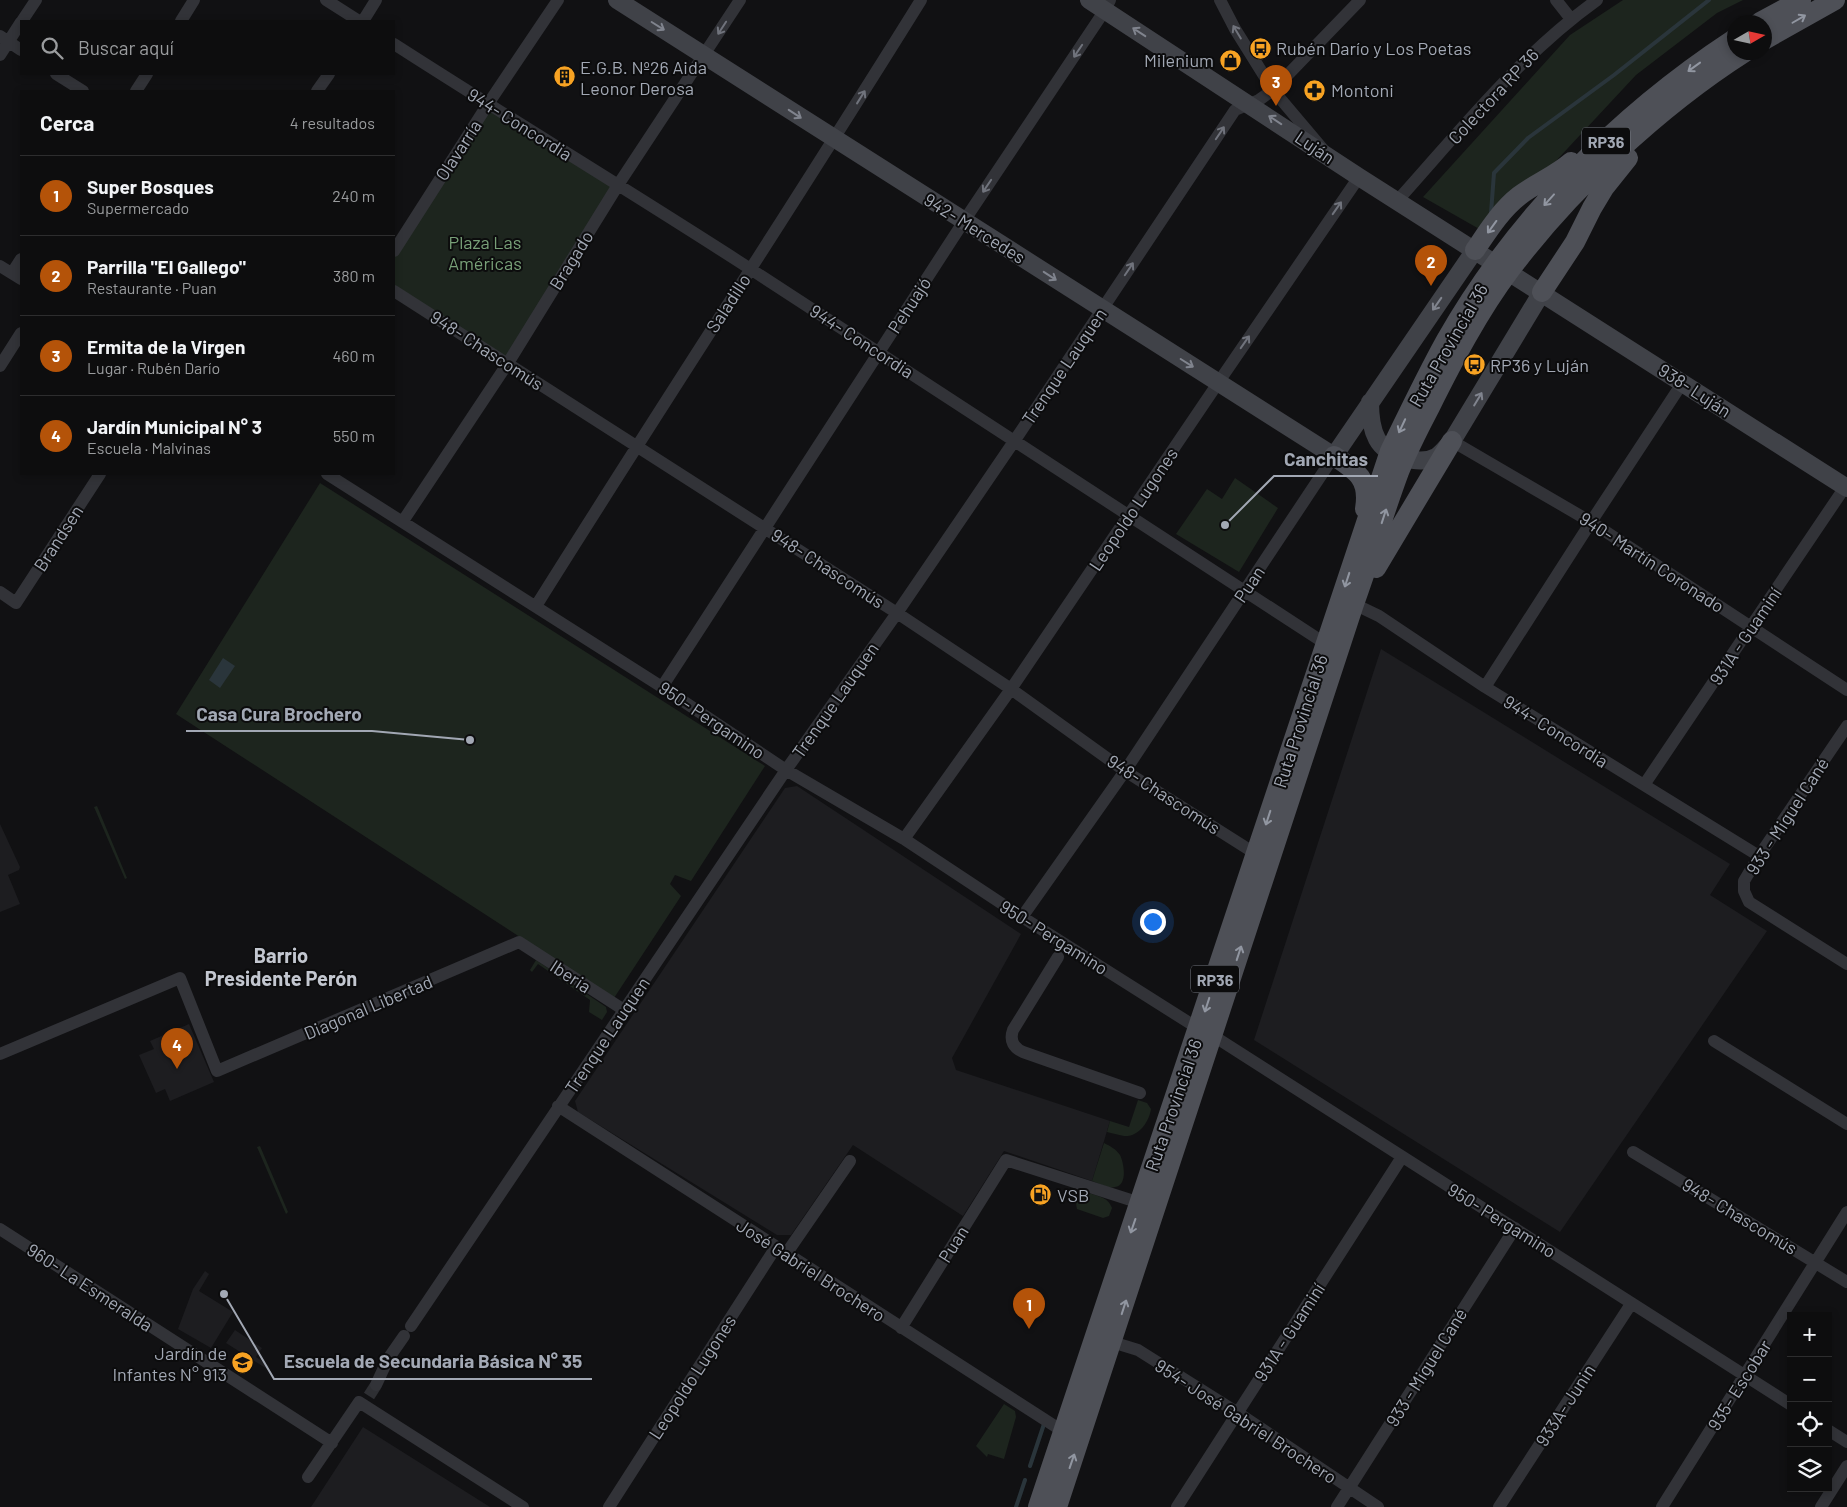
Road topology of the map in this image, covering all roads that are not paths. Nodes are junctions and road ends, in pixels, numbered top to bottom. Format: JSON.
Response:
{"nodes":[{"id":1,"x":36,"y":0,"type":"edge"},
{"id":2,"x":194,"y":0,"type":"edge"},
{"id":3,"x":326,"y":0,"type":"edge"},
{"id":4,"x":376,"y":0,"type":"edge"},
{"id":5,"x":558,"y":0,"type":"edge"},
{"id":6,"x":617,"y":0,"type":"edge"},
{"id":7,"x":740,"y":0,"type":"edge"},
{"id":8,"x":921,"y":0,"type":"edge"},
{"id":9,"x":1089,"y":0,"type":"edge"},
{"id":10,"x":1220,"y":0,"type":"edge"},
{"id":11,"x":1360,"y":0,"type":"edge"},
{"id":12,"x":1556,"y":0,"type":"edge"},
{"id":13,"x":1597,"y":0,"type":"edge"},
{"id":14,"x":1801,"y":0,"type":"edge"},
{"id":15,"x":1835,"y":0,"type":"edge"},
{"id":16,"x":1107,"y":5,"type":"edge"},
{"id":17,"x":1772,"y":16,"type":"edge"},
{"id":18,"x":1571,"y":19,"type":"junction"},
{"id":19,"x":23,"y":20,"type":"edge"},
{"id":20,"x":181,"y":20,"type":"edge"},
{"id":21,"x":359,"y":20,"type":"edge"},
{"id":22,"x":362,"y":20,"type":"edge"},
{"id":23,"x":20,"y":24,"type":"edge"},
{"id":24,"x":1772,"y":35,"type":"edge"},
{"id":25,"x":4,"y":39,"type":"edge"},
{"id":26,"x":395,"y":45,"type":"edge"},
{"id":27,"x":1727,"y":45,"type":"edge"},
{"id":28,"x":20,"y":49,"type":"edge"},
{"id":29,"x":0,"y":55,"type":"edge"},
{"id":30,"x":704,"y":55,"type":"junction"},
{"id":31,"x":1733,"y":60,"type":"edge"},
{"id":32,"x":1734,"y":60,"type":"edge"},
{"id":33,"x":58,"y":75,"type":"edge"},
{"id":34,"x":146,"y":75,"type":"edge"},
{"id":35,"x":328,"y":75,"type":"edge"},
{"id":36,"x":80,"y":90,"type":"edge"},
{"id":37,"x":137,"y":90,"type":"edge"},
{"id":38,"x":318,"y":90,"type":"edge"},
{"id":39,"x":1274,"y":90,"type":"junction"},
{"id":40,"x":1249,"y":103,"type":"junction"},
{"id":41,"x":488,"y":104,"type":"junction"},
{"id":42,"x":1639,"y":112,"type":"junction"},
{"id":43,"x":835,"y":139,"type":"junction"},
{"id":44,"x":1328,"y":156,"type":"junction"},
{"id":45,"x":1359,"y":176,"type":"junction"},
{"id":46,"x":618,"y":185,"type":"junction"},
{"id":47,"x":1398,"y":200,"type":"junction"},
{"id":48,"x":964,"y":221,"type":"junction"},
{"id":49,"x":395,"y":249,"type":"edge"},
{"id":50,"x":1475,"y":250,"type":"junction"},
{"id":51,"x":20,"y":262,"type":"edge"},
{"id":52,"x":0,"y":266,"type":"edge"},
{"id":53,"x":1503,"y":267,"type":"junction"},
{"id":54,"x":750,"y":269,"type":"junction"},
{"id":55,"x":16,"y":276,"type":"edge"},
{"id":56,"x":395,"y":292,"type":"edge"},
{"id":57,"x":1542,"y":292,"type":"junction"},
{"id":58,"x":1102,"y":309,"type":"junction"},
{"id":59,"x":20,"y":335,"type":"edge"},
{"id":60,"x":879,"y":351,"type":"junction"},
{"id":61,"x":508,"y":363,"type":"junction"},
{"id":62,"x":0,"y":366,"type":"edge"},
{"id":63,"x":1218,"y":382,"type":"junction"},
{"id":64,"x":1683,"y":382,"type":"junction"},
{"id":65,"x":1370,"y":402,"type":"junction"},
{"id":66,"x":1015,"y":440,"type":"junction"},
{"id":67,"x":1452,"y":441,"type":"junction"},
{"id":68,"x":636,"y":447,"type":"junction"},
{"id":69,"x":1398,"y":455,"type":"junction"},
{"id":70,"x":1334,"y":456,"type":"junction"},
{"id":71,"x":99,"y":475,"type":"edge"},
{"id":72,"x":329,"y":475,"type":"edge"},
{"id":73,"x":1846,"y":487,"type":"edge"},
{"id":74,"x":1128,"y":516,"type":"junction"},
{"id":75,"x":403,"y":521,"type":"junction"},
{"id":76,"x":1590,"y":522,"type":"junction"},
{"id":77,"x":765,"y":527,"type":"junction"},
{"id":78,"x":1359,"y":544,"type":"junction"},
{"id":79,"x":1244,"y":591,"type":"junction"},
{"id":80,"x":0,"y":592,"type":"edge"},
{"id":81,"x":1354,"y":604,"type":"junction"},
{"id":82,"x":536,"y":606,"type":"junction"},
{"id":83,"x":897,"y":613,"type":"junction"},
{"id":84,"x":1751,"y":626,"type":"junction"},
{"id":85,"x":1326,"y":644,"type":"junction"},
{"id":86,"x":662,"y":687,"type":"junction"},
{"id":87,"x":1485,"y":687,"type":"junction"},
{"id":88,"x":1011,"y":689,"type":"junction"},
{"id":89,"x":1847,"y":690,"type":"edge"},
{"id":90,"x":1847,"y":726,"type":"edge"},
{"id":91,"x":786,"y":770,"type":"junction"},
{"id":92,"x":1125,"y":771,"type":"junction"},
{"id":93,"x":1644,"y":785,"type":"junction"},
{"id":94,"x":904,"y":839,"type":"junction"},
{"id":95,"x":1256,"y":854,"type":"junction"},
{"id":96,"x":1758,"y":856,"type":"junction"},
{"id":97,"x":1022,"y":917,"type":"junction"},
{"id":98,"x":519,"y":942,"type":"joint"},
{"id":99,"x":1058,"y":957,"type":"dead end"},
{"id":100,"x":1847,"y":964,"type":"edge"},
{"id":101,"x":624,"y":1010,"type":"junction"},
{"id":102,"x":1206,"y":1032,"type":"junction"},
{"id":103,"x":1714,"y":1041,"type":"dead end"},
{"id":104,"x":0,"y":1054,"type":"edge"},
{"id":105,"x":1140,"y":1093,"type":"dead end"},
{"id":106,"x":558,"y":1106,"type":"junction"},
{"id":107,"x":1847,"y":1124,"type":"edge"},
{"id":108,"x":1633,"y":1152,"type":"dead end"},
{"id":109,"x":1402,"y":1157,"type":"junction"},
{"id":110,"x":850,"y":1161,"type":"dead end"},
{"id":111,"x":1140,"y":1203,"type":"junction"},
{"id":112,"x":1847,"y":1212,"type":"edge"},
{"id":113,"x":1515,"y":1228,"type":"junction"},
{"id":114,"x":0,"y":1229,"type":"edge"},
{"id":115,"x":781,"y":1250,"type":"junction"},
{"id":116,"x":1815,"y":1262,"type":"junction"},
{"id":117,"x":1847,"y":1282,"type":"edge"},
{"id":118,"x":1631,"y":1304,"type":"junction"},
{"id":119,"x":901,"y":1328,"type":"junction"},
{"id":120,"x":1112,"y":1342,"type":"junction"},
{"id":121,"x":1745,"y":1375,"type":"junction"},
{"id":122,"x":376,"y":1385,"type":"tunnel mouth"},
{"id":123,"x":1787,"y":1402,"type":"edge"},
{"id":124,"x":1238,"y":1412,"type":"junction"},
{"id":125,"x":1064,"y":1432,"type":"junction"},
{"id":126,"x":1832,"y":1433,"type":"edge"},
{"id":127,"x":332,"y":1442,"type":"junction"},
{"id":128,"x":1847,"y":1442,"type":"edge"},
{"id":129,"x":1847,"y":1466,"type":"edge"},
{"id":130,"x":308,"y":1477,"type":"dead end"},
{"id":131,"x":1349,"y":1488,"type":"junction"},
{"id":132,"x":523,"y":1507,"type":"edge"},
{"id":133,"x":609,"y":1507,"type":"edge"},
{"id":134,"x":1038,"y":1507,"type":"edge"},
{"id":135,"x":1057,"y":1507,"type":"edge"},
{"id":136,"x":1177,"y":1507,"type":"edge"},
{"id":137,"x":1338,"y":1507,"type":"edge"},
{"id":138,"x":1378,"y":1507,"type":"edge"},
{"id":139,"x":1499,"y":1507,"type":"edge"},
{"id":140,"x":1662,"y":1507,"type":"edge"},
{"id":141,"x":1821,"y":1507,"type":"edge"}],
"edges":[{"from":1,"to":19,"type":"street"},
{"from":2,"to":20,"type":"street"},
{"from":3,"to":21,"type":"street"},
{"from":4,"to":22,"type":"street"},
{"from":5,"to":41,"type":"street","name":"Olavarría"},
{"from":6,"to":30,"type":"main road","name":"942- Mercedes","one_way":true},
{"from":7,"to":30,"type":"street","name":"Bragado","one_way":true},
{"from":43,"to":8,"type":"street","name":"Saladillo","one_way":true},
{"from":9,"to":16,"type":"main road","name":"Luján"},
{"from":39,"to":10,"type":"street","one_way":true},
{"from":11,"to":39,"type":"street","name":"Trenque Lauquen"},
{"from":12,"to":18,"type":"street"},
{"from":13,"to":18,"type":"street","name":"Colectora RP 36"},
{"from":14,"to":17,"type":"main road"},
{"from":24,"to":15,"type":"main road","one_way":true},
{"from":40,"to":16,"type":"main road","name":"Luján","one_way":true},
{"from":16,"to":48,"type":"street","name":"Pehuajó","one_way":true},
{"from":18,"to":47,"type":"street","name":"Colectora RP 36"},
{"from":23,"to":25,"type":"street"},
{"from":25,"to":28,"type":"street"},
{"from":25,"to":29,"type":"street"},
{"from":26,"to":41,"type":"street","name":"944- Concordia"},
{"from":27,"to":42,"type":"main road","name":"Ruta Provincial 36","number":"RP36","one_way":true},
{"from":30,"to":43,"type":"main road","name":"942- Mercedes","one_way":true},
{"from":30,"to":46,"type":"street","name":"Bragado"},
{"from":31,"to":53,"type":"main road","name":"Ruta Provincial 36","number":"RP36"},
{"from":32,"to":57,"type":"main road"},
{"from":33,"to":36,"type":"street"},
{"from":34,"to":37,"type":"street"},
{"from":35,"to":38,"type":"street"},
{"from":39,"to":40,"type":"street","name":"Trenque Lauquen"},
{"from":39,"to":44,"type":"street"},
{"from":44,"to":40,"type":"main road","name":"Luján","one_way":true},
{"from":58,"to":40,"type":"street","name":"Trenque Lauquen","one_way":true},
{"from":41,"to":46,"type":"street","name":"944- Concordia"},
{"from":41,"to":49,"type":"street","name":"Olavarría"},
{"from":42,"to":50,"type":"main road","one_way":true},
{"from":42,"to":53,"type":"main road","name":"Ruta Provincial 36","number":"RP36","one_way":true},
{"from":43,"to":48,"type":"main road","name":"942- Mercedes"},
{"from":43,"to":54,"type":"street","name":"Saladillo"},
{"from":44,"to":45,"type":"main road","name":"Luján"},
{"from":45,"to":47,"type":"main road","name":"Luján"},
{"from":63,"to":45,"type":"street","name":"Leopoldo Lugones","one_way":true},
{"from":46,"to":54,"type":"street","name":"944- Concordia"},
{"from":46,"to":61,"type":"street","name":"Bragado"},
{"from":47,"to":50,"type":"main road","name":"Luján"},
{"from":48,"to":58,"type":"main road","name":"942- Mercedes","one_way":true},
{"from":48,"to":60,"type":"street","name":"Pehuajó"},
{"from":50,"to":53,"type":"main road","name":"Luján"},
{"from":50,"to":65,"type":"main road","name":"Puan","one_way":true},
{"from":51,"to":55,"type":"street"},
{"from":52,"to":55,"type":"street"},
{"from":53,"to":57,"type":"main road","name":"Luján"},
{"from":53,"to":69,"type":"main road","name":"Ruta Provincial 36","number":"RP36"},
{"from":54,"to":60,"type":"street","name":"944- Concordia"},
{"from":54,"to":68,"type":"street","name":"Saladillo"},
{"from":56,"to":61,"type":"street","name":"948- Chascomús"},
{"from":57,"to":64,"type":"main road","name":"938- Luján"},
{"from":67,"to":57,"type":"main road","one_way":true},
{"from":58,"to":63,"type":"main road","name":"942- Mercedes","one_way":true},
{"from":58,"to":66,"type":"street","name":"Trenque Lauquen"},
{"from":59,"to":62,"type":"street"},
{"from":60,"to":66,"type":"street","name":"944- Concordia"},
{"from":60,"to":77,"type":"street","name":"Pehuajó"},
{"from":61,"to":68,"type":"street","name":"948- Chascomús"},
{"from":61,"to":75,"type":"street","name":"Bragado"},
{"from":63,"to":70,"type":"main road","name":"942- Mercedes"},
{"from":63,"to":74,"type":"street","name":"Leopoldo Lugones"},
{"from":64,"to":73,"type":"main road","name":"938- Luján"},
{"from":64,"to":76,"type":"street"},
{"from":65,"to":69,"type":"main road"},
{"from":65,"to":70,"type":"main road","name":"Puan"},
{"from":66,"to":74,"type":"street","name":"944- Concordia"},
{"from":66,"to":83,"type":"street","name":"Trenque Lauquen"},
{"from":67,"to":69,"type":"main road"},
{"from":67,"to":76,"type":"street","name":"940- Martín Coronado"},
{"from":67,"to":81,"type":"main road"},
{"from":68,"to":77,"type":"street","name":"948- Chascomús"},
{"from":68,"to":82,"type":"street","name":"Saladillo"},
{"from":69,"to":78,"type":"main road","name":"Ruta Provincial 36","number":"RP36"},
{"from":81,"to":69,"type":"main road","name":"Ruta Provincial 36","number":"RP36","one_way":true},
{"from":70,"to":78,"type":"main road"},
{"from":70,"to":79,"type":"street","name":"Puan"},
{"from":71,"to":80,"type":"street","name":"Brandsen"},
{"from":72,"to":75,"type":"street","name":"950- Pergamino"},
{"from":73,"to":84,"type":"street","name":"931A - Guaminí"},
{"from":74,"to":79,"type":"street","name":"944- Concordia"},
{"from":74,"to":88,"type":"street","name":"Leopoldo Lugones"},
{"from":75,"to":82,"type":"street","name":"950- Pergamino"},
{"from":76,"to":84,"type":"street","name":"940- Martín Coronado"},
{"from":76,"to":87,"type":"street"},
{"from":77,"to":83,"type":"street","name":"948- Chascomús"},
{"from":77,"to":86,"type":"street","name":"Pehuajó"},
{"from":78,"to":85,"type":"main road","name":"Ruta Provincial 36","number":"RP36","one_way":true},
{"from":79,"to":85,"type":"street","name":"944- Concordia"},
{"from":79,"to":92,"type":"street","name":"Puan"},
{"from":81,"to":87,"type":"street","name":"944- Concordia"},
{"from":102,"to":81,"type":"main road","name":"Ruta Provincial 36","number":"RP36","one_way":true},
{"from":82,"to":86,"type":"street","name":"950- Pergamino"},
{"from":83,"to":88,"type":"street","name":"948- Chascomús"},
{"from":83,"to":91,"type":"street","name":"Trenque Lauquen"},
{"from":84,"to":89,"type":"street","name":"940- Martín Coronado"},
{"from":84,"to":93,"type":"street","name":"931A - Guaminí"},
{"from":85,"to":95,"type":"main road","name":"Ruta Provincial 36","number":"RP36","one_way":true},
{"from":86,"to":91,"type":"street","name":"950- Pergamino"},
{"from":87,"to":93,"type":"street","name":"944- Concordia"},
{"from":88,"to":92,"type":"street","name":"948- Chascomús"},
{"from":88,"to":94,"type":"street","name":"Leopoldo Lugones"},
{"from":90,"to":96,"type":"street","name":"933 - Miguel Cané"},
{"from":91,"to":94,"type":"street","name":"950- Pergamino"},
{"from":91,"to":101,"type":"street","name":"Trenque Lauquen"},
{"from":92,"to":95,"type":"street","name":"948- Chascomús"},
{"from":92,"to":97,"type":"street","name":"Puan"},
{"from":93,"to":96,"type":"street","name":"944- Concordia"},
{"from":94,"to":97,"type":"street","name":"950- Pergamino"},
{"from":95,"to":102,"type":"main road","name":"Ruta Provincial 36","number":"RP36","one_way":true},
{"from":96,"to":100,"type":"street","name":"933 - Miguel Cané"},
{"from":97,"to":102,"type":"street","name":"950- Pergamino"},
{"from":98,"to":101,"type":"street","name":"Iberia"},
{"from":98,"to":104,"type":"street","name":"Diagonal Libertad"},
{"from":99,"to":105,"type":"street"},
{"from":101,"to":106,"type":"street","name":"Trenque Lauquen"},
{"from":102,"to":109,"type":"street","name":"950- Pergamino"},
{"from":102,"to":111,"type":"main road","name":"Ruta Provincial 36","number":"RP36"},
{"from":120,"to":102,"type":"main road","name":"Ruta Provincial 36","number":"RP36","one_way":true},
{"from":103,"to":107,"type":"street"},
{"from":106,"to":115,"type":"street","name":"José Gabriel Brochero"},
{"from":106,"to":122,"type":"street","name":"Trenque Lauquen"},
{"from":108,"to":116,"type":"street","name":"948- Chascomús"},
{"from":109,"to":113,"type":"street","name":"950- Pergamino"},
{"from":109,"to":124,"type":"street","name":"931A - Guaminí"},
{"from":110,"to":115,"type":"street","name":"Leopoldo Lugones"},
{"from":111,"to":119,"type":"street","name":"Puan"},
{"from":111,"to":125,"type":"main road","name":"Ruta Provincial 36","number":"RP36","one_way":true},
{"from":112,"to":116,"type":"street","name":"935- Escobar"},
{"from":113,"to":118,"type":"street","name":"950- Pergamino"},
{"from":113,"to":131,"type":"street","name":"933 - Miguel Cané"},
{"from":114,"to":127,"type":"street","name":"960- La Esmeralda"},
{"from":115,"to":119,"type":"street","name":"José Gabriel Brochero"},
{"from":115,"to":133,"type":"street","name":"Leopoldo Lugones"},
{"from":116,"to":117,"type":"street","name":"948- Chascomús"},
{"from":116,"to":121,"type":"street","name":"935- Escobar"},
{"from":118,"to":121,"type":"street","name":"950- Pergamino"},
{"from":118,"to":139,"type":"street","name":"933A- Junin"},
{"from":119,"to":125,"type":"street","name":"José Gabriel Brochero"},
{"from":120,"to":124,"type":"street","name":"954- José Gabriel Brochero"},
{"from":135,"to":120,"type":"main road","name":"Ruta Provincial 36","number":"RP36","one_way":true},
{"from":121,"to":123,"type":"street","name":"950- Pergamino"},
{"from":121,"to":140,"type":"street","name":"935- Escobar"},
{"from":124,"to":131,"type":"street","name":"954- José Gabriel Brochero"},
{"from":124,"to":136,"type":"street","name":"931A - Guaminí"},
{"from":125,"to":134,"type":"main road","name":"Ruta Provincial 36","number":"RP36"},
{"from":126,"to":128,"type":"street"},
{"from":127,"to":130,"type":"street"},
{"from":127,"to":132,"type":"street"},
{"from":129,"to":141,"type":"street"},
{"from":131,"to":137,"type":"street","name":"933 - Miguel Cané"},
{"from":131,"to":138,"type":"street","name":"954- José Gabriel Brochero"}]}
